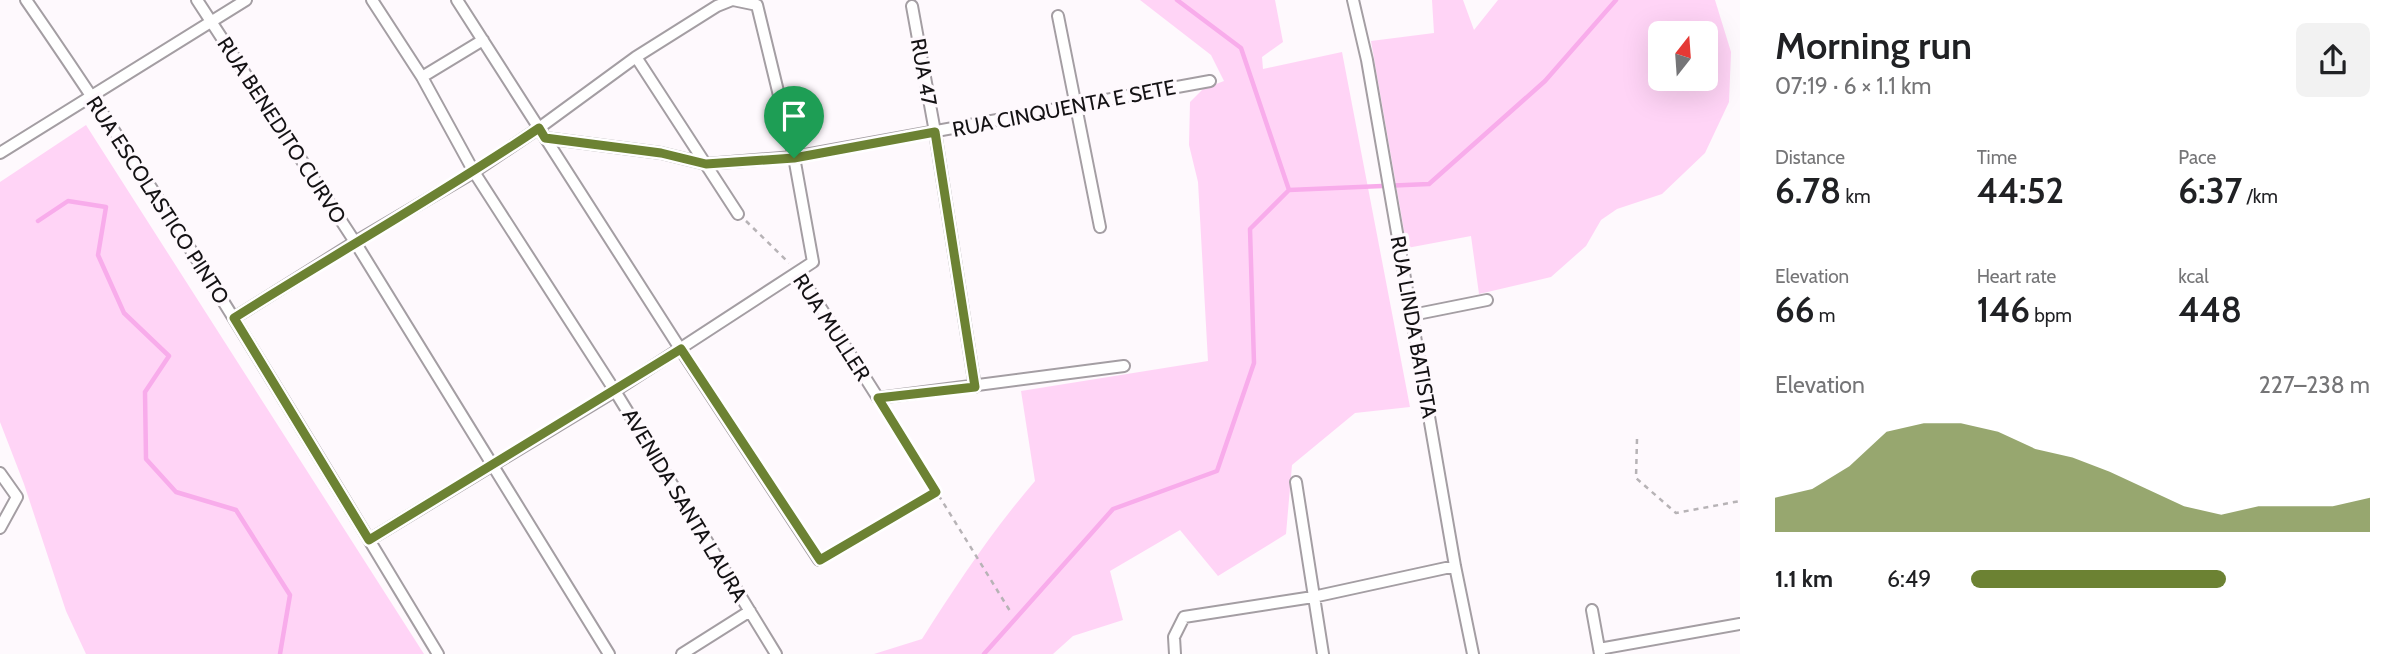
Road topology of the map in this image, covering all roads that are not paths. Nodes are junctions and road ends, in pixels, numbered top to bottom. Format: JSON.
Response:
{"nodes":[{"id":1,"x":26,"y":0,"type":"edge"},
{"id":2,"x":197,"y":0,"type":"edge"},
{"id":3,"x":246,"y":0,"type":"edge"},
{"id":4,"x":372,"y":0,"type":"edge"},
{"id":5,"x":457,"y":0,"type":"edge"},
{"id":6,"x":733,"y":0,"type":"edge"},
{"id":7,"x":1353,"y":0,"type":"edge"},
{"id":8,"x":912,"y":6,"type":"dead end"},
{"id":9,"x":1058,"y":16,"type":"dead end"},
{"id":10,"x":211,"y":21,"type":"junction"},
{"id":11,"x":483,"y":40,"type":"junction"},
{"id":12,"x":636,"y":57,"type":"junction"},
{"id":13,"x":422,"y":77,"type":"junction"},
{"id":14,"x":1210,"y":80,"type":"dead end"},
{"id":15,"x":92,"y":95,"type":"junction"},
{"id":16,"x":1075,"y":105,"type":"junction"},
{"id":17,"x":935,"y":132,"type":"junction"},
{"id":18,"x":542,"y":133,"type":"junction"},
{"id":19,"x":0,"y":153,"type":"edge"},
{"id":20,"x":794,"y":158,"type":"junction"},
{"id":21,"x":706,"y":164,"type":"junction"},
{"id":22,"x":474,"y":172,"type":"junction"},
{"id":23,"x":738,"y":214,"type":"road end"},
{"id":24,"x":1100,"y":228,"type":"dead end"},
{"id":25,"x":355,"y":242,"type":"junction"},
{"id":26,"x":798,"y":272,"type":"junction"},
{"id":27,"x":1488,"y":300,"type":"dead end"},
{"id":28,"x":1412,"y":315,"type":"junction"},
{"id":29,"x":234,"y":318,"type":"junction"},
{"id":30,"x":681,"y":349,"type":"junction"},
{"id":31,"x":1124,"y":366,"type":"dead end"},
{"id":32,"x":975,"y":387,"type":"junction"},
{"id":33,"x":615,"y":391,"type":"junction"},
{"id":34,"x":491,"y":465,"type":"junction"},
{"id":35,"x":0,"y":472,"type":"edge"},
{"id":36,"x":1296,"y":482,"type":"dead end"},
{"id":37,"x":0,"y":528,"type":"edge"},
{"id":38,"x":369,"y":540,"type":"junction"},
{"id":39,"x":820,"y":560,"type":"road end"},
{"id":40,"x":1455,"y":566,"type":"junction"},
{"id":41,"x":1313,"y":597,"type":"junction"},
{"id":42,"x":1592,"y":610,"type":"dead end"},
{"id":43,"x":750,"y":611,"type":"junction"},
{"id":44,"x":1740,"y":624,"type":"edge"},
{"id":45,"x":1599,"y":652,"type":"edge"},
{"id":46,"x":439,"y":654,"type":"edge"},
{"id":47,"x":609,"y":654,"type":"edge"},
{"id":48,"x":682,"y":654,"type":"edge"},
{"id":49,"x":776,"y":654,"type":"edge"},
{"id":50,"x":1175,"y":654,"type":"edge"},
{"id":51,"x":1323,"y":654,"type":"edge"},
{"id":52,"x":1473,"y":654,"type":"edge"}],
"edges":[{"from":1,"to":15,"type":"street","name":"RUA ESCOLASTICO PINTO"},
{"from":2,"to":10,"type":"street","name":"RUA BENEDITO CURVO"},
{"from":3,"to":10,"type":"street"},
{"from":4,"to":13,"type":"street","name":"AVENIDA SANTA LAURA"},
{"from":5,"to":11,"type":"street"},
{"from":6,"to":12,"type":"street"},
{"from":6,"to":20,"type":"street"},
{"from":7,"to":28,"type":"street","name":"RUA LINDA BATISTA"},
{"from":8,"to":17,"type":"street","name":"RUA 47"},
{"from":9,"to":16,"type":"street"},
{"from":10,"to":15,"type":"street"},
{"from":10,"to":25,"type":"street","name":"RUA BENEDITO CURVO"},
{"from":11,"to":13,"type":"street"},
{"from":11,"to":18,"type":"street"},
{"from":12,"to":18,"type":"street"},
{"from":12,"to":21,"type":"street"},
{"from":13,"to":22,"type":"street","name":"AVENIDA SANTA LAURA"},
{"from":14,"to":16,"type":"street","name":"RUA CINQUENTA E SETE"},
{"from":15,"to":19,"type":"street"},
{"from":15,"to":29,"type":"street","name":"RUA ESCOLASTICO PINTO"},
{"from":16,"to":17,"type":"street","name":"RUA CINQUENTA E SETE"},
{"from":16,"to":24,"type":"street"},
{"from":17,"to":20,"type":"street","name":"RUA CINQUENTA E SETE"},
{"from":17,"to":32,"type":"street","name":"RUA 47"},
{"from":18,"to":21,"type":"street","name":"RUA CINQUENTA E SETE"},
{"from":18,"to":22,"type":"street"},
{"from":18,"to":30,"type":"street"},
{"from":20,"to":21,"type":"street","name":"RUA CINQUENTA E SETE"},
{"from":20,"to":26,"type":"street"},
{"from":21,"to":23,"type":"street"},
{"from":22,"to":25,"type":"street"},
{"from":22,"to":33,"type":"street","name":"AVENIDA SANTA LAURA"},
{"from":25,"to":29,"type":"street"},
{"from":25,"to":34,"type":"street","name":"RUA BENEDITO CURVO"},
{"from":26,"to":30,"type":"street"},
{"from":26,"to":32,"type":"street","name":"RUA MULLER"},
{"from":27,"to":28,"type":"street"},
{"from":28,"to":40,"type":"street","name":"RUA LINDA BATISTA"},
{"from":29,"to":38,"type":"street","name":"RUA ESCOLASTICO PINTO"},
{"from":30,"to":33,"type":"street"},
{"from":30,"to":39,"type":"street"},
{"from":31,"to":32,"type":"street"},
{"from":33,"to":34,"type":"street"},
{"from":33,"to":43,"type":"street","name":"AVENIDA SANTA LAURA"},
{"from":34,"to":38,"type":"street"},
{"from":34,"to":47,"type":"street","name":"RUA BENEDITO CURVO"},
{"from":35,"to":37,"type":"street"},
{"from":36,"to":41,"type":"street"},
{"from":38,"to":46,"type":"street","name":"RUA ESCOLASTICO PINTO"},
{"from":40,"to":41,"type":"street"},
{"from":40,"to":52,"type":"street","name":"RUA LINDA BATISTA"},
{"from":41,"to":50,"type":"street"},
{"from":41,"to":51,"type":"street"},
{"from":42,"to":45,"type":"street"},
{"from":43,"to":48,"type":"street"},
{"from":43,"to":49,"type":"street","name":"AVENIDA SANTA LAURA"},
{"from":44,"to":45,"type":"street"}]}
